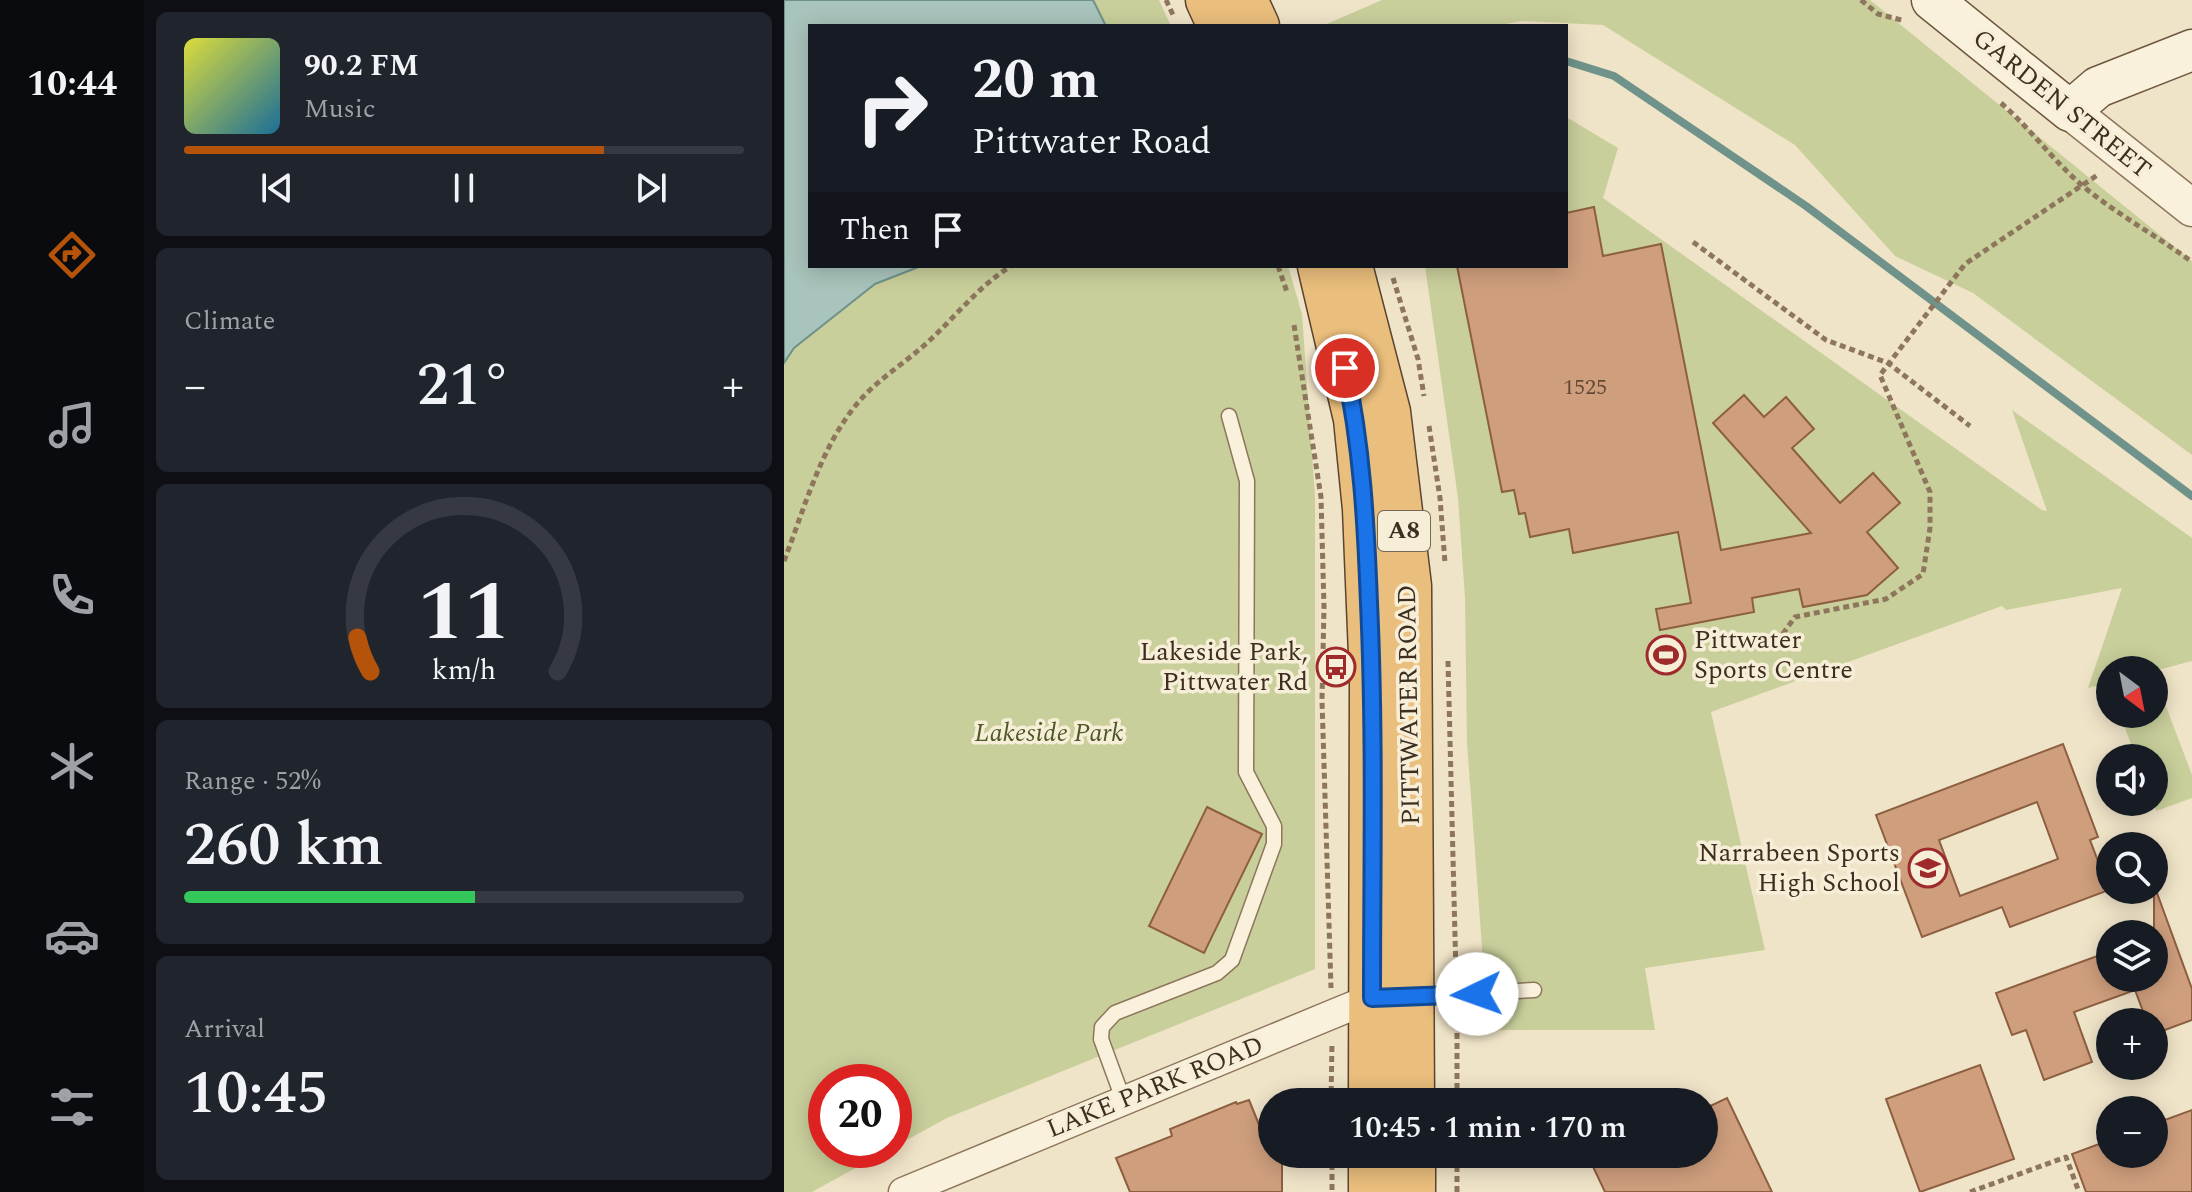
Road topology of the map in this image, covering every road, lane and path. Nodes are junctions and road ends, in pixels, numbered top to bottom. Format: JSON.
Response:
{"nodes":[{"id":1,"x":1166,"y":0,"type":"edge"},
{"id":2,"x":1208,"y":0,"type":"edge"},
{"id":3,"x":1245,"y":0,"type":"edge"},
{"id":4,"x":1861,"y":0,"type":"edge"},
{"id":5,"x":1923,"y":15,"type":"edge"},
{"id":6,"x":1177,"y":24,"type":"edge"},
{"id":7,"x":1219,"y":24,"type":"edge"},
{"id":8,"x":1256,"y":24,"type":"edge"},
{"id":9,"x":2192,"y":50,"type":"edge"},
{"id":10,"x":1996,"y":98,"type":"dead end"},
{"id":11,"x":2070,"y":111,"type":"junction"},
{"id":12,"x":2100,"y":174,"type":"dead end"},
{"id":13,"x":2081,"y":185,"type":"junction"},
{"id":14,"x":2192,"y":208,"type":"edge"},
{"id":15,"x":1693,"y":242,"type":"dead end"},
{"id":16,"x":2192,"y":262,"type":"edge"},
{"id":17,"x":1008,"y":268,"type":"edge"},
{"id":18,"x":1279,"y":268,"type":"edge"},
{"id":19,"x":1320,"y":268,"type":"edge"},
{"id":20,"x":1351,"y":268,"type":"edge"},
{"id":21,"x":1290,"y":302,"type":"dead end"},
{"id":22,"x":1293,"y":317,"type":"dead end"},
{"id":23,"x":1888,"y":363,"type":"junction"},
{"id":24,"x":1229,"y":416,"type":"dead end"},
{"id":25,"x":1970,"y":426,"type":"dead end"},
{"id":26,"x":784,"y":561,"type":"edge"},
{"id":27,"x":1777,"y":642,"type":"dead end"},
{"id":28,"x":1534,"y":990,"type":"dead end"},
{"id":29,"x":1373,"y":1003,"type":"junction"},
{"id":30,"x":1337,"y":1088,"type":"edge"},
{"id":31,"x":1371,"y":1088,"type":"edge"},
{"id":32,"x":1406,"y":1088,"type":"edge"},
{"id":33,"x":1123,"y":1099,"type":"junction"},
{"id":34,"x":1332,"y":1168,"type":"edge"},
{"id":35,"x":1371,"y":1168,"type":"edge"},
{"id":36,"x":1413,"y":1168,"type":"edge"},
{"id":37,"x":1457,"y":1168,"type":"edge"},
{"id":38,"x":903,"y":1192,"type":"edge"},
{"id":39,"x":1332,"y":1192,"type":"edge"},
{"id":40,"x":1371,"y":1192,"type":"edge"},
{"id":41,"x":1413,"y":1192,"type":"edge"},
{"id":42,"x":1457,"y":1192,"type":"edge"},
{"id":43,"x":1970,"y":1192,"type":"edge"},
{"id":44,"x":2079,"y":1192,"type":"edge"}],
"edges":[{"from":1,"to":6,"type":"path"},
{"from":2,"to":7,"type":"highway"},
{"from":3,"to":8,"type":"highway"},
{"from":4,"to":5,"type":"path"},
{"from":5,"to":11,"type":"main road","name":"GARDEN STREET"},
{"from":9,"to":11,"type":"main road"},
{"from":10,"to":13,"type":"path"},
{"from":11,"to":14,"type":"street","name":"GARDEN STREET"},
{"from":12,"to":13,"type":"path"},
{"from":13,"to":16,"type":"path"},
{"from":13,"to":23,"type":"path"},
{"from":15,"to":23,"type":"path"},
{"from":17,"to":26,"type":"path"},
{"from":18,"to":21,"type":"path"},
{"from":19,"to":29,"type":"highway","name":"PITTWATER ROAD","number":"A8"},
{"from":20,"to":29,"type":"highway","name":"PITTWATER ROAD","number":"A8"},
{"from":22,"to":29,"type":"path"},
{"from":23,"to":25,"type":"path"},
{"from":23,"to":27,"type":"path"},
{"from":24,"to":33,"type":"lane"},
{"from":28,"to":29,"type":"lane"},
{"from":29,"to":30,"type":"path"},
{"from":29,"to":31,"type":"highway","name":"PITTWATER ROAD","number":"A8"},
{"from":29,"to":32,"type":"highway","name":"PITTWATER ROAD","number":"A8"},
{"from":29,"to":33,"type":"street","name":"LAKE PARK ROAD"},
{"from":33,"to":38,"type":"street","name":"LAKE PARK ROAD"},
{"from":34,"to":39,"type":"path"},
{"from":35,"to":40,"type":"highway"},
{"from":36,"to":41,"type":"highway"},
{"from":37,"to":42,"type":"path"},
{"from":43,"to":44,"type":"path"}]}
